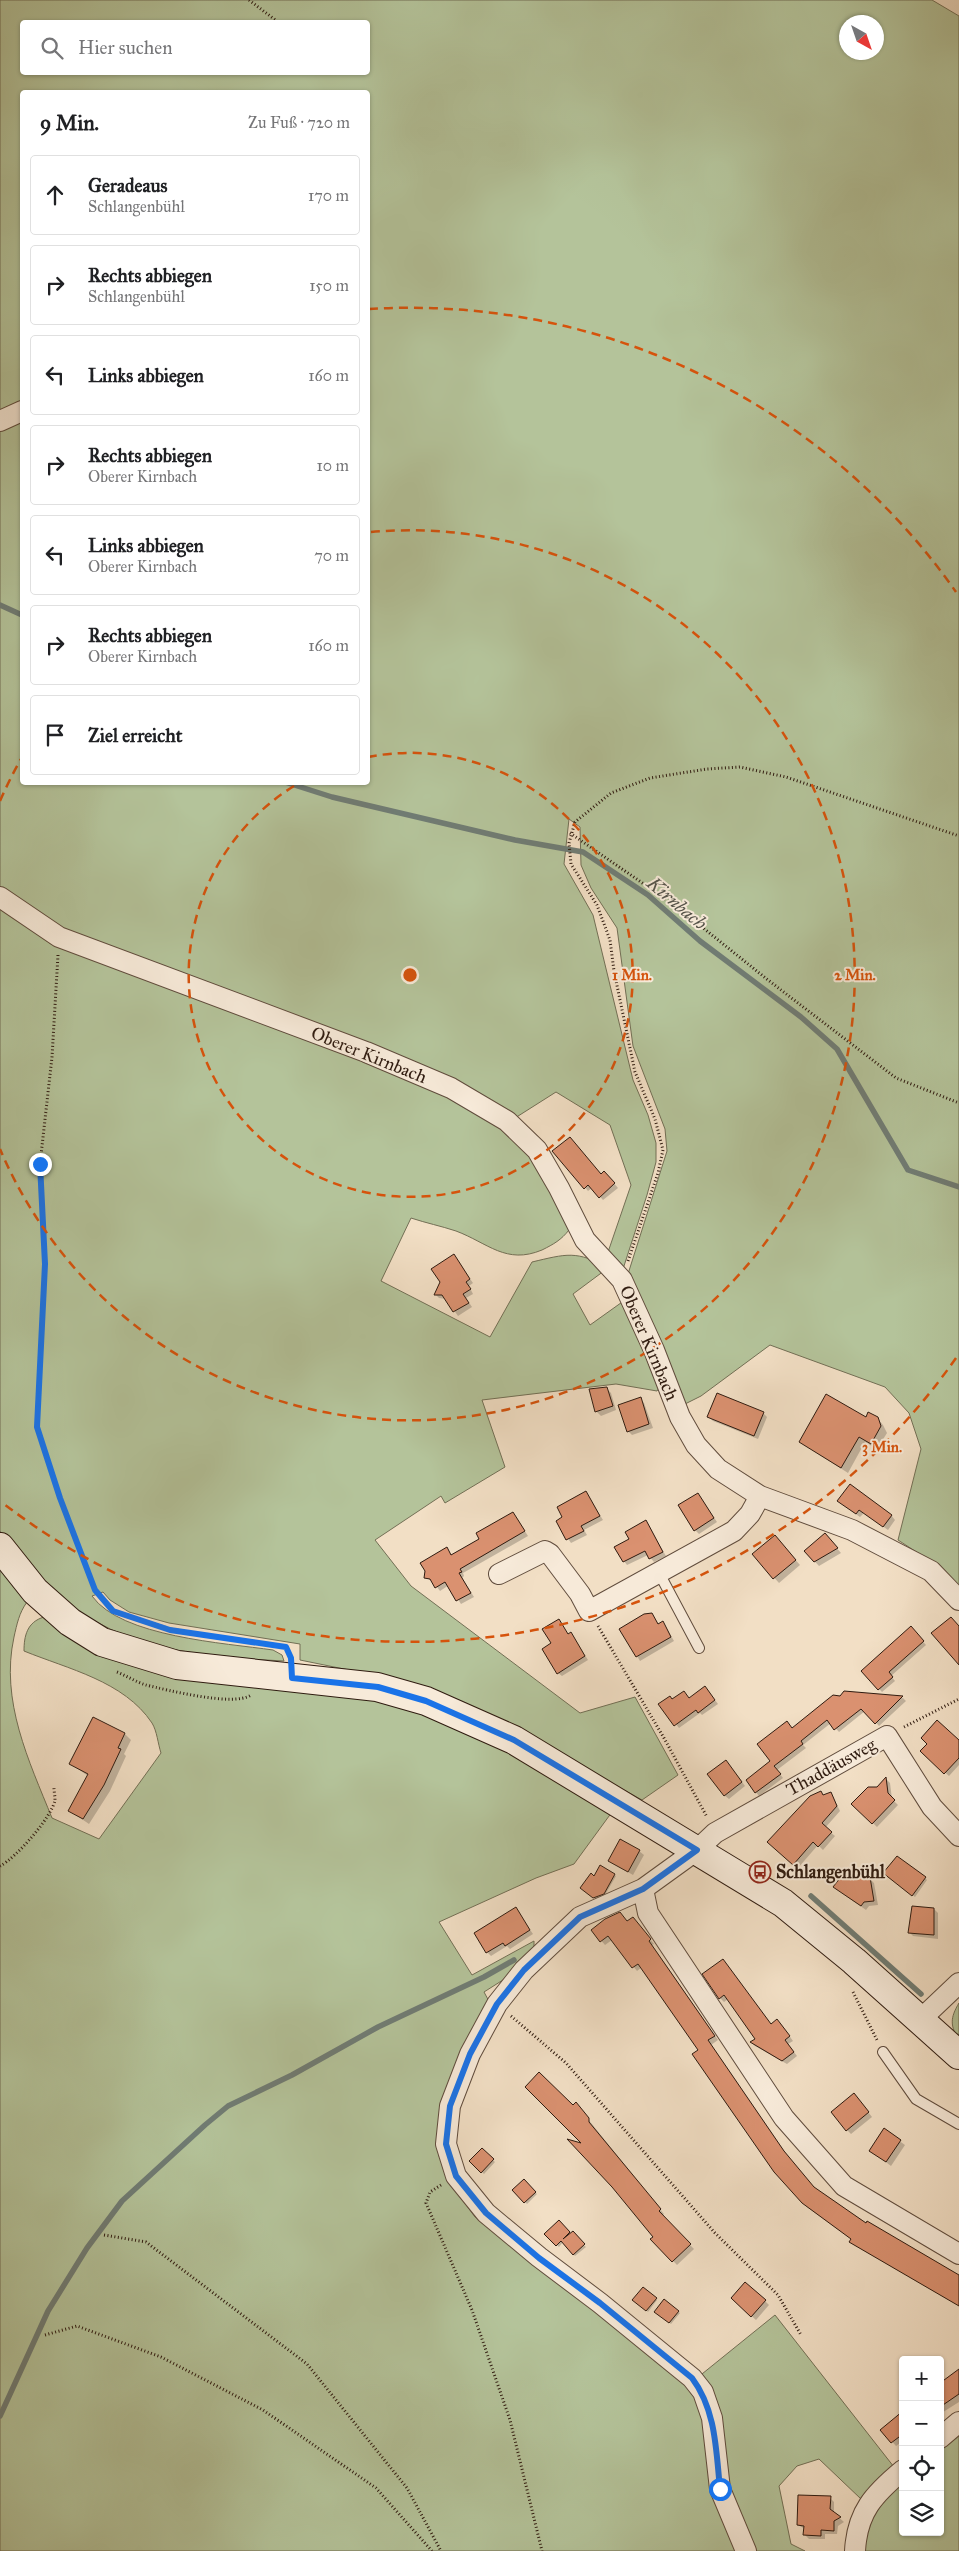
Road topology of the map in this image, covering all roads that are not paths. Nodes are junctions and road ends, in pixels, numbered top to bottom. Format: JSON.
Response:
{"nodes":[{"id":1,"x":20,"y":412,"type":"edge"},
{"id":2,"x":0,"y":421,"type":"edge"},
{"id":3,"x":0,"y":897,"type":"edge"},
{"id":4,"x":760,"y":1496,"type":"junction"},
{"id":5,"x":0,"y":1547,"type":"edge"},
{"id":6,"x":659,"y":1573,"type":"junction"},
{"id":7,"x":499,"y":1574,"type":"dead end"},
{"id":8,"x":959,"y":1600,"type":"edge"},
{"id":9,"x":699,"y":1648,"type":"dead end"},
{"id":10,"x":959,"y":1836,"type":"edge"},
{"id":11,"x":706,"y":1841,"type":"junction"},
{"id":12,"x":643,"y":1889,"type":"junction"},
{"id":13,"x":959,"y":1983,"type":"edge"},
{"id":14,"x":920,"y":2020,"type":"junction"},
{"id":15,"x":883,"y":2052,"type":"dead end"},
{"id":16,"x":959,"y":2055,"type":"edge"},
{"id":17,"x":959,"y":2124,"type":"edge"},
{"id":18,"x":959,"y":2254,"type":"edge"},
{"id":19,"x":959,"y":2422,"type":"edge"},
{"id":20,"x":944,"y":2435,"type":"edge"},
{"id":21,"x":899,"y":2473,"type":"edge"},
{"id":22,"x":746,"y":2551,"type":"edge"},
{"id":23,"x":855,"y":2551,"type":"edge"}],
"edges":[{"from":1,"to":2,"type":"street"},
{"from":3,"to":4,"type":"street","name":"Oberer Kirnbach"},
{"from":4,"to":6,"type":"street"},
{"from":4,"to":8,"type":"street","name":"Oberer Kirnbach"},
{"from":5,"to":11,"type":"main road"},
{"from":6,"to":7,"type":"street"},
{"from":6,"to":9,"type":"lane"},
{"from":10,"to":11,"type":"street","name":"Thaddäusweg"},
{"from":11,"to":12,"type":"street"},
{"from":11,"to":14,"type":"main road"},
{"from":12,"to":18,"type":"street"},
{"from":12,"to":22,"type":"street"},
{"from":13,"to":14,"type":"street"},
{"from":14,"to":16,"type":"main road"},
{"from":15,"to":17,"type":"lane"},
{"from":19,"to":20,"type":"street"},
{"from":21,"to":23,"type":"street"}]}
